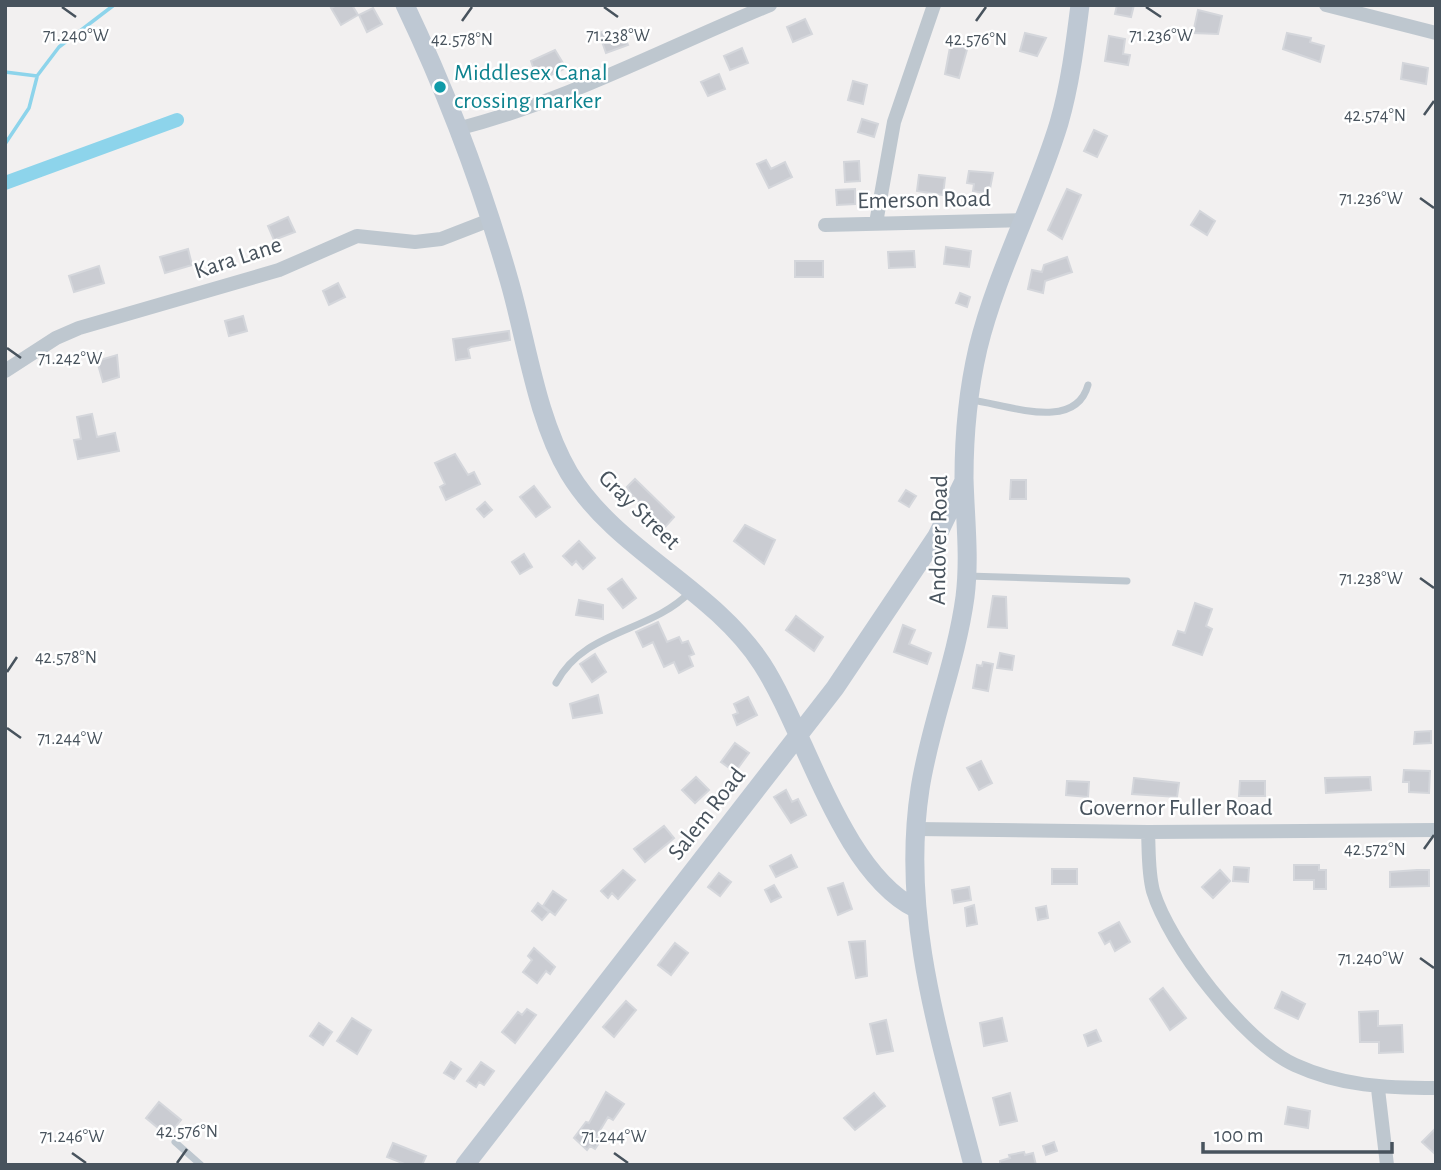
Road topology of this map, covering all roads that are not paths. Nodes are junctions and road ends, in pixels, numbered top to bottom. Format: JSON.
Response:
{"nodes":[{"id":1,"x":405,"y":5,"type":"edge"},
{"id":2,"x":770,"y":5,"type":"edge"},
{"id":3,"x":934,"y":5,"type":"edge"},
{"id":4,"x":1080,"y":5,"type":"edge"},
{"id":5,"x":1326,"y":5,"type":"edge"},
{"id":6,"x":1436,"y":33,"type":"edge"},
{"id":7,"x":457,"y":129,"type":"junction"},
{"id":8,"x":490,"y":220,"type":"junction"},
{"id":9,"x":1024,"y":220,"type":"junction"},
{"id":10,"x":876,"y":223,"type":"junction"},
{"id":11,"x":825,"y":225,"type":"dead end"},
{"id":12,"x":5,"y":371,"type":"edge"},
{"id":13,"x":1088,"y":385,"type":"dead end"},
{"id":14,"x":968,"y":400,"type":"junction"},
{"id":15,"x":964,"y":478,"type":"junction"},
{"id":16,"x":967,"y":535,"type":"junction"},
{"id":17,"x":937,"y":536,"type":"junction"},
{"id":18,"x":967,"y":576,"type":"junction"},
{"id":19,"x":1127,"y":581,"type":"dead end"},
{"id":20,"x":691,"y":592,"type":"junction"},
{"id":21,"x":555,"y":683,"type":"dead end"},
{"id":22,"x":799,"y":737,"type":"junction"},
{"id":23,"x":916,"y":829,"type":"junction"},
{"id":24,"x":1436,"y":830,"type":"edge"},
{"id":25,"x":1148,"y":832,"type":"junction"},
{"id":26,"x":915,"y":908,"type":"junction"},
{"id":27,"x":1378,"y":1088,"type":"junction"},
{"id":28,"x":1436,"y":1088,"type":"edge"},
{"id":29,"x":175,"y":1142,"type":"dead end"},
{"id":30,"x":201,"y":1165,"type":"edge"},
{"id":31,"x":464,"y":1165,"type":"edge"},
{"id":32,"x":973,"y":1165,"type":"edge"},
{"id":33,"x":1387,"y":1165,"type":"edge"}],
"edges":[{"from":1,"to":7,"type":"main road","name":"Gray Street"},
{"from":2,"to":7,"type":"street"},
{"from":3,"to":10,"type":"street"},
{"from":4,"to":9,"type":"main road","name":"Andover Road"},
{"from":5,"to":6,"type":"street"},
{"from":7,"to":8,"type":"main road","name":"Gray Street"},
{"from":8,"to":12,"type":"street","name":"Kara Lane"},
{"from":8,"to":20,"type":"main road","name":"Gray Street"},
{"from":9,"to":10,"type":"street","name":"Emerson Road"},
{"from":9,"to":14,"type":"main road","name":"Andover Road"},
{"from":10,"to":11,"type":"street","name":"Emerson Road"},
{"from":13,"to":14,"type":"lane"},
{"from":14,"to":15,"type":"main road","name":"Andover Road"},
{"from":15,"to":16,"type":"main road","name":"Andover Road"},
{"from":15,"to":17,"type":"main road","name":"Salem Road"},
{"from":16,"to":17,"type":"main road"},
{"from":16,"to":18,"type":"main road","name":"Andover Road"},
{"from":17,"to":22,"type":"main road","name":"Salem Road"},
{"from":18,"to":19,"type":"lane"},
{"from":18,"to":23,"type":"main road","name":"Andover Road"},
{"from":20,"to":21,"type":"lane"},
{"from":20,"to":22,"type":"main road","name":"Gray Street"},
{"from":22,"to":26,"type":"main road","name":"Gray Street"},
{"from":22,"to":31,"type":"main road","name":"Salem Road"},
{"from":23,"to":25,"type":"street","name":"Governor Fuller Road"},
{"from":23,"to":26,"type":"main road","name":"Andover Road"},
{"from":24,"to":25,"type":"street","name":"Governor Fuller Road"},
{"from":25,"to":27,"type":"street"},
{"from":26,"to":32,"type":"main road","name":"Andover Road"},
{"from":27,"to":28,"type":"street"},
{"from":27,"to":33,"type":"street"},
{"from":29,"to":30,"type":"lane"}]}
